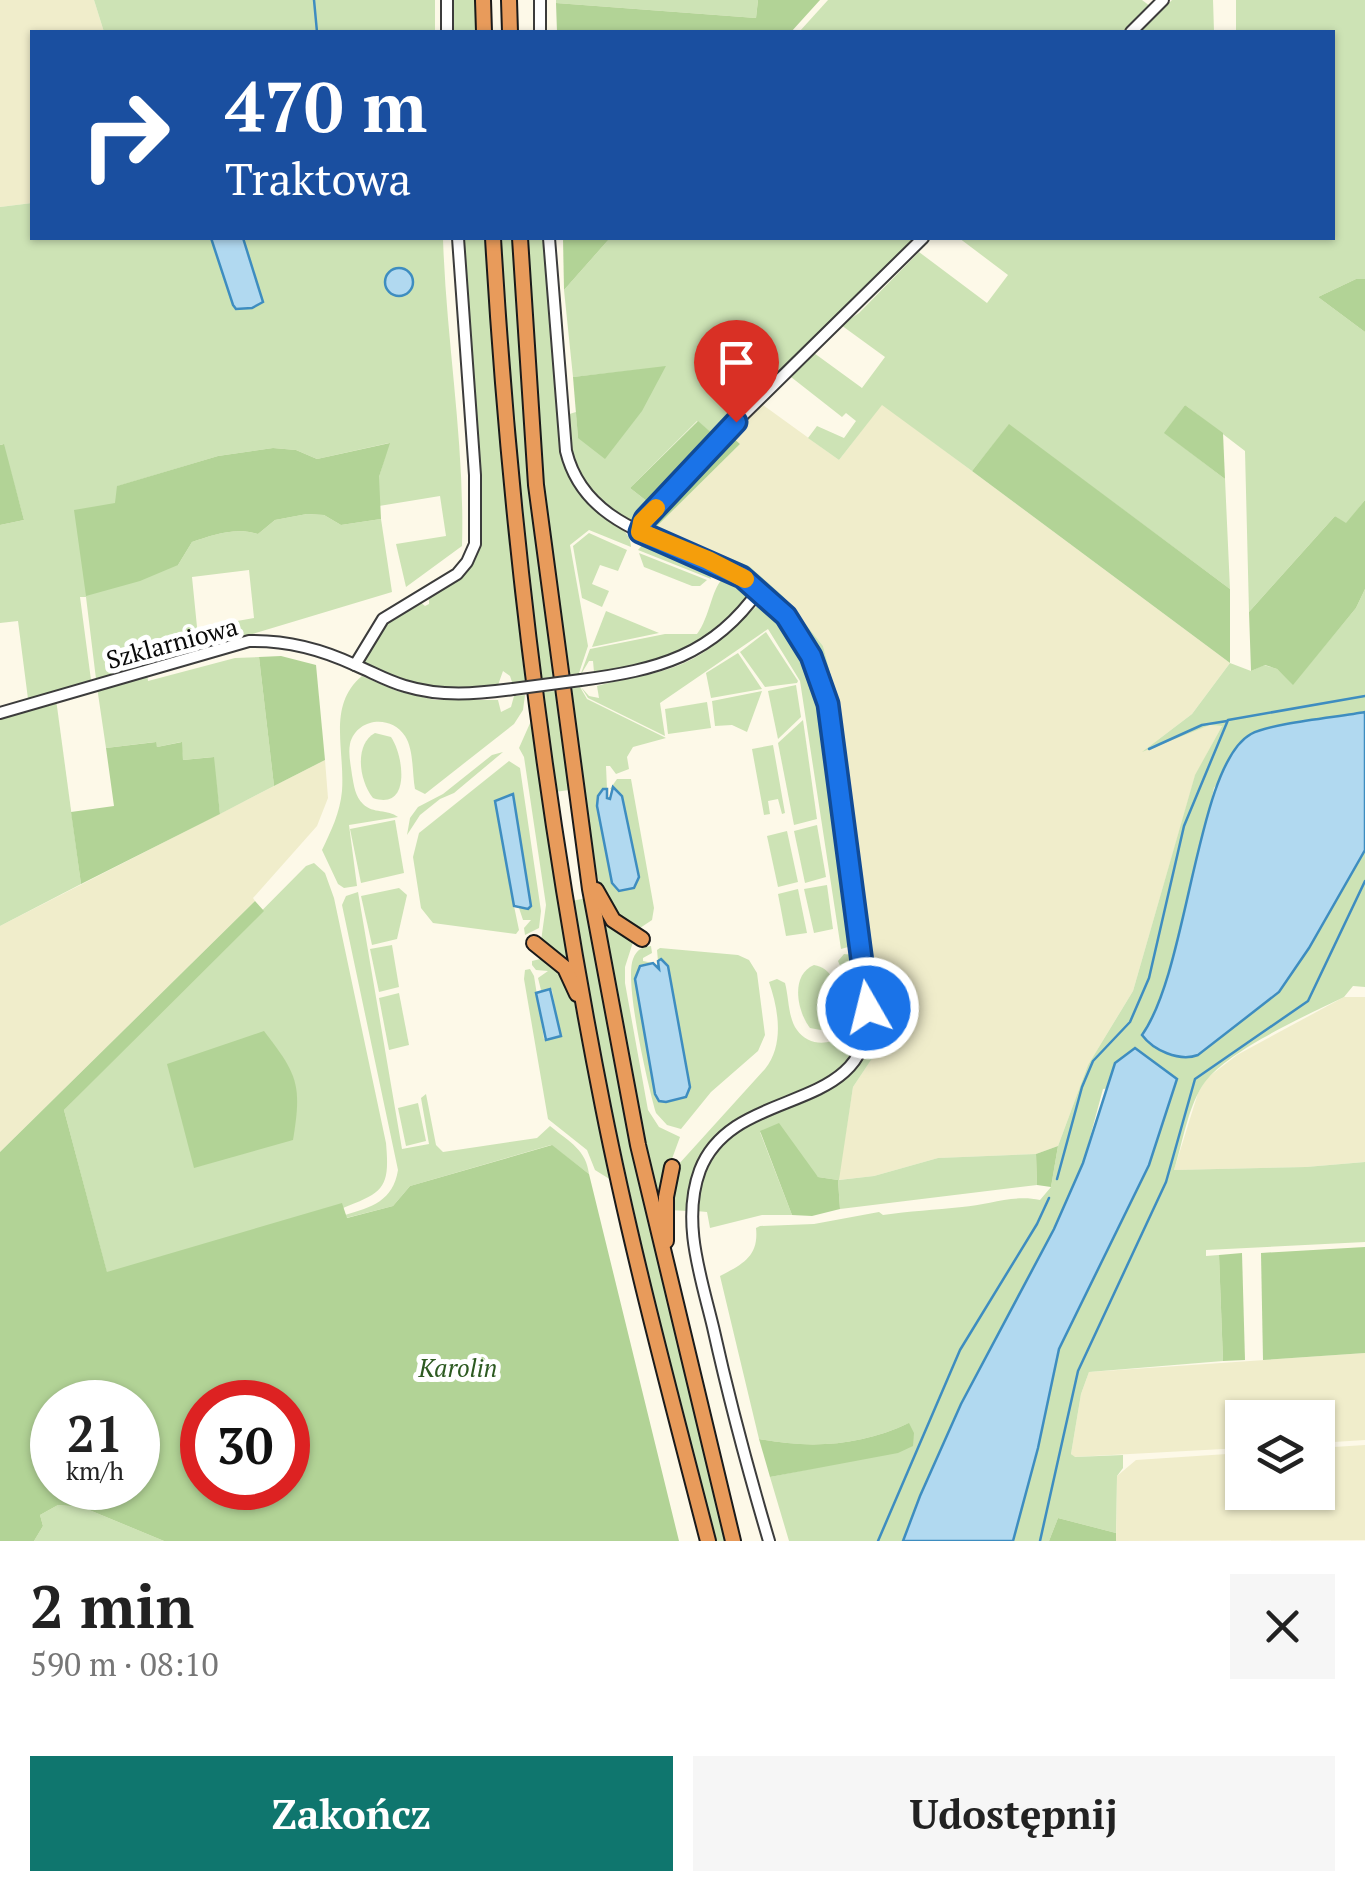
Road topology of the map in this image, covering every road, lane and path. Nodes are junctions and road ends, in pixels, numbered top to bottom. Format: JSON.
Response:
{"nodes":[{"id":1,"x":447,"y":0,"type":"edge"},
{"id":2,"x":483,"y":0,"type":"edge"},
{"id":3,"x":509,"y":0,"type":"edge"},
{"id":4,"x":540,"y":0,"type":"edge"},
{"id":5,"x":1162,"y":0,"type":"edge"},
{"id":6,"x":447,"y":30,"type":"edge"},
{"id":7,"x":484,"y":30,"type":"edge"},
{"id":8,"x":510,"y":30,"type":"edge"},
{"id":9,"x":540,"y":30,"type":"edge"},
{"id":10,"x":1133,"y":30,"type":"edge"},
{"id":11,"x":458,"y":240,"type":"edge"},
{"id":12,"x":494,"y":240,"type":"edge"},
{"id":13,"x":520,"y":240,"type":"edge"},
{"id":14,"x":549,"y":240,"type":"edge"},
{"id":15,"x":921,"y":240,"type":"edge"},
{"id":16,"x":640,"y":532,"type":"junction"},
{"id":17,"x":759,"y":590,"type":"junction"},
{"id":18,"x":530,"y":660,"type":"junction"},
{"id":19,"x":355,"y":665,"type":"junction"},
{"id":20,"x":0,"y":714,"type":"edge"},
{"id":21,"x":527,"y":716,"type":"dead end"},
{"id":22,"x":583,"y":845,"type":"junction"},
{"id":23,"x":642,"y":939,"type":"dead end"},
{"id":24,"x":534,"y":943,"type":"dead end"},
{"id":25,"x":591,"y":1040,"type":"junction"},
{"id":26,"x":672,"y":1168,"type":"dead end"},
{"id":27,"x":673,"y":1302,"type":"junction"},
{"id":28,"x":708,"y":1541,"type":"edge"},
{"id":29,"x":733,"y":1541,"type":"edge"},
{"id":30,"x":769,"y":1541,"type":"edge"}],
"edges":[{"from":1,"to":6,"type":"street"},
{"from":2,"to":7,"type":"highway"},
{"from":3,"to":8,"type":"highway"},
{"from":4,"to":9,"type":"street"},
{"from":5,"to":10,"type":"street"},
{"from":11,"to":19,"type":"street"},
{"from":12,"to":18,"type":"highway"},
{"from":13,"to":22,"type":"highway"},
{"from":14,"to":16,"type":"street"},
{"from":15,"to":16,"type":"street"},
{"from":16,"to":17,"type":"street"},
{"from":17,"to":19,"type":"street","name":"Szklarniowa","bridge":true},
{"from":17,"to":30,"type":"street"},
{"from":18,"to":21,"type":"highway"},
{"from":18,"to":25,"type":"highway"},
{"from":19,"to":20,"type":"street","name":"Szklarniowa"},
{"from":22,"to":23,"type":"highway"},
{"from":22,"to":27,"type":"highway"},
{"from":24,"to":25,"type":"highway"},
{"from":25,"to":28,"type":"highway"},
{"from":26,"to":27,"type":"highway"},
{"from":27,"to":29,"type":"highway"}]}
